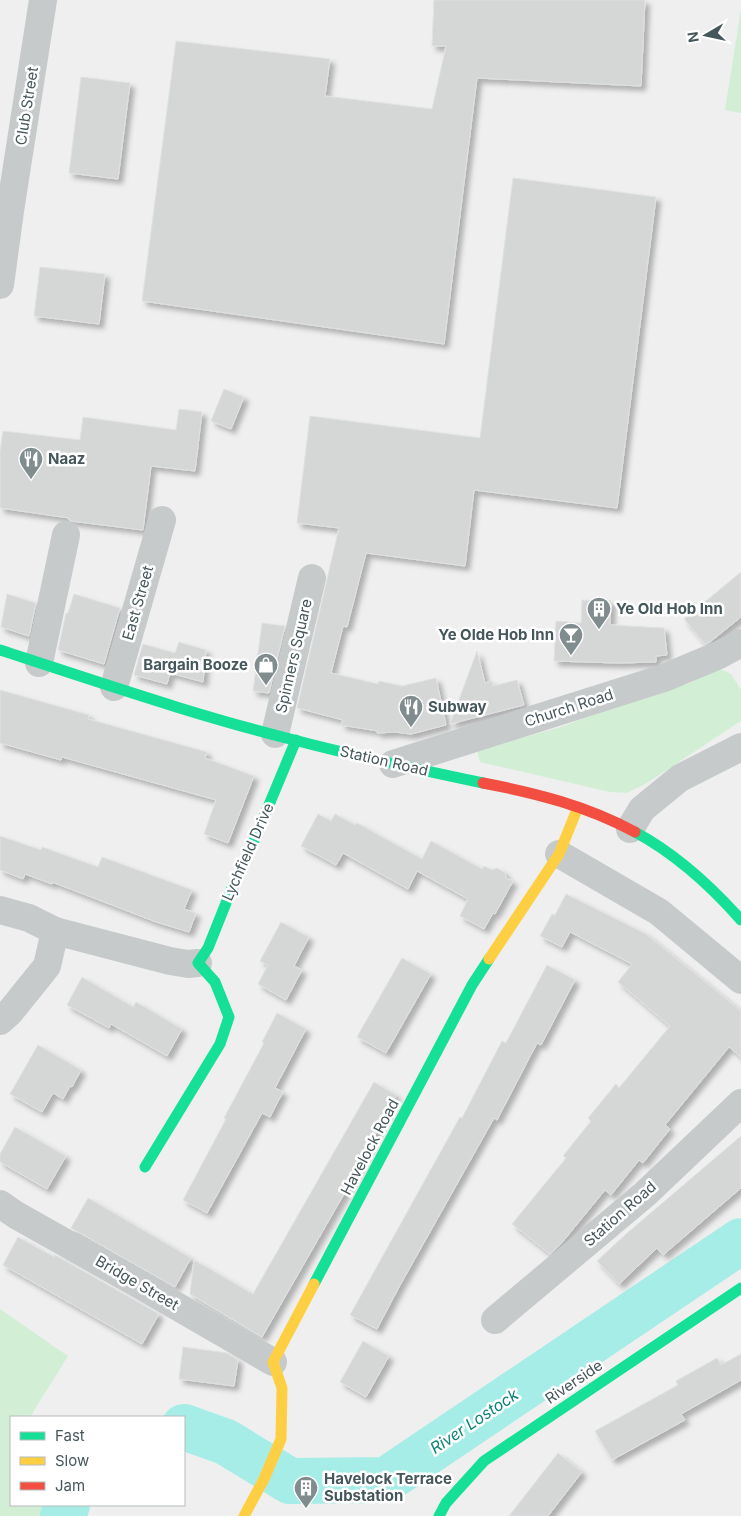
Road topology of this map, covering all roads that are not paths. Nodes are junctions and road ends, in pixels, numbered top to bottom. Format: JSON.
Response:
{"nodes":[{"id":1,"x":43,"y":0,"type":"edge"},
{"id":2,"x":5,"y":211,"type":"edge"},
{"id":3,"x":0,"y":285,"type":"edge"},
{"id":4,"x":162,"y":520,"type":"dead end"},
{"id":5,"x":66,"y":535,"type":"dead end"},
{"id":6,"x":312,"y":578,"type":"dead end"},
{"id":7,"x":741,"y":643,"type":"edge"},
{"id":8,"x":0,"y":650,"type":"edge"},
{"id":9,"x":40,"y":663,"type":"junction"},
{"id":10,"x":114,"y":687,"type":"junction"},
{"id":11,"x":285,"y":737,"type":"junction"},
{"id":12,"x":741,"y":747,"type":"edge"},
{"id":13,"x":393,"y":764,"type":"junction"},
{"id":14,"x":578,"y":807,"type":"junction"},
{"id":15,"x":630,"y":829,"type":"junction"},
{"id":16,"x":559,"y":854,"type":"junction"},
{"id":17,"x":0,"y":910,"type":"edge"},
{"id":18,"x":741,"y":920,"type":"edge"},
{"id":19,"x":55,"y":930,"type":"junction"},
{"id":20,"x":198,"y":962,"type":"junction"},
{"id":21,"x":741,"y":980,"type":"edge"},
{"id":22,"x":0,"y":1021,"type":"edge"},
{"id":23,"x":741,"y":1103,"type":"edge"},
{"id":24,"x":145,"y":1166,"type":"dead end"},
{"id":25,"x":0,"y":1204,"type":"edge"},
{"id":26,"x":741,"y":1288,"type":"edge"},
{"id":27,"x":495,"y":1320,"type":"dead end"},
{"id":28,"x":273,"y":1362,"type":"junction"},
{"id":29,"x":244,"y":1516,"type":"edge"},
{"id":30,"x":439,"y":1516,"type":"edge"}],
"edges":[{"from":1,"to":2,"type":"street","name":"Club Street"},
{"from":2,"to":3,"type":"street","name":"Club Street"},
{"from":4,"to":10,"type":"street","name":"East Street"},
{"from":5,"to":9,"type":"street"},
{"from":6,"to":11,"type":"street","name":"Spinners Square"},
{"from":7,"to":13,"type":"street","name":"Church Road"},
{"from":8,"to":9,"type":"street","name":"Station Road"},
{"from":9,"to":10,"type":"street","name":"Station Road"},
{"from":10,"to":11,"type":"street","name":"Station Road"},
{"from":11,"to":13,"type":"street","name":"Station Road"},
{"from":11,"to":20,"type":"street","name":"Lychfield Drive"},
{"from":12,"to":15,"type":"street"},
{"from":13,"to":14,"type":"street","name":"Station Road"},
{"from":14,"to":15,"type":"street","name":"Station Road"},
{"from":14,"to":16,"type":"street","name":"Havelock Road"},
{"from":15,"to":18,"type":"street","name":"Station Road"},
{"from":16,"to":21,"type":"street"},
{"from":16,"to":28,"type":"street","name":"Havelock Road"},
{"from":17,"to":19,"type":"street"},
{"from":19,"to":20,"type":"street"},
{"from":19,"to":22,"type":"street"},
{"from":20,"to":24,"type":"street"},
{"from":23,"to":27,"type":"street","name":"Station Road"},
{"from":25,"to":28,"type":"street","name":"Bridge Street"},
{"from":26,"to":30,"type":"street","name":"Riverside"},
{"from":28,"to":29,"type":"street"}]}
